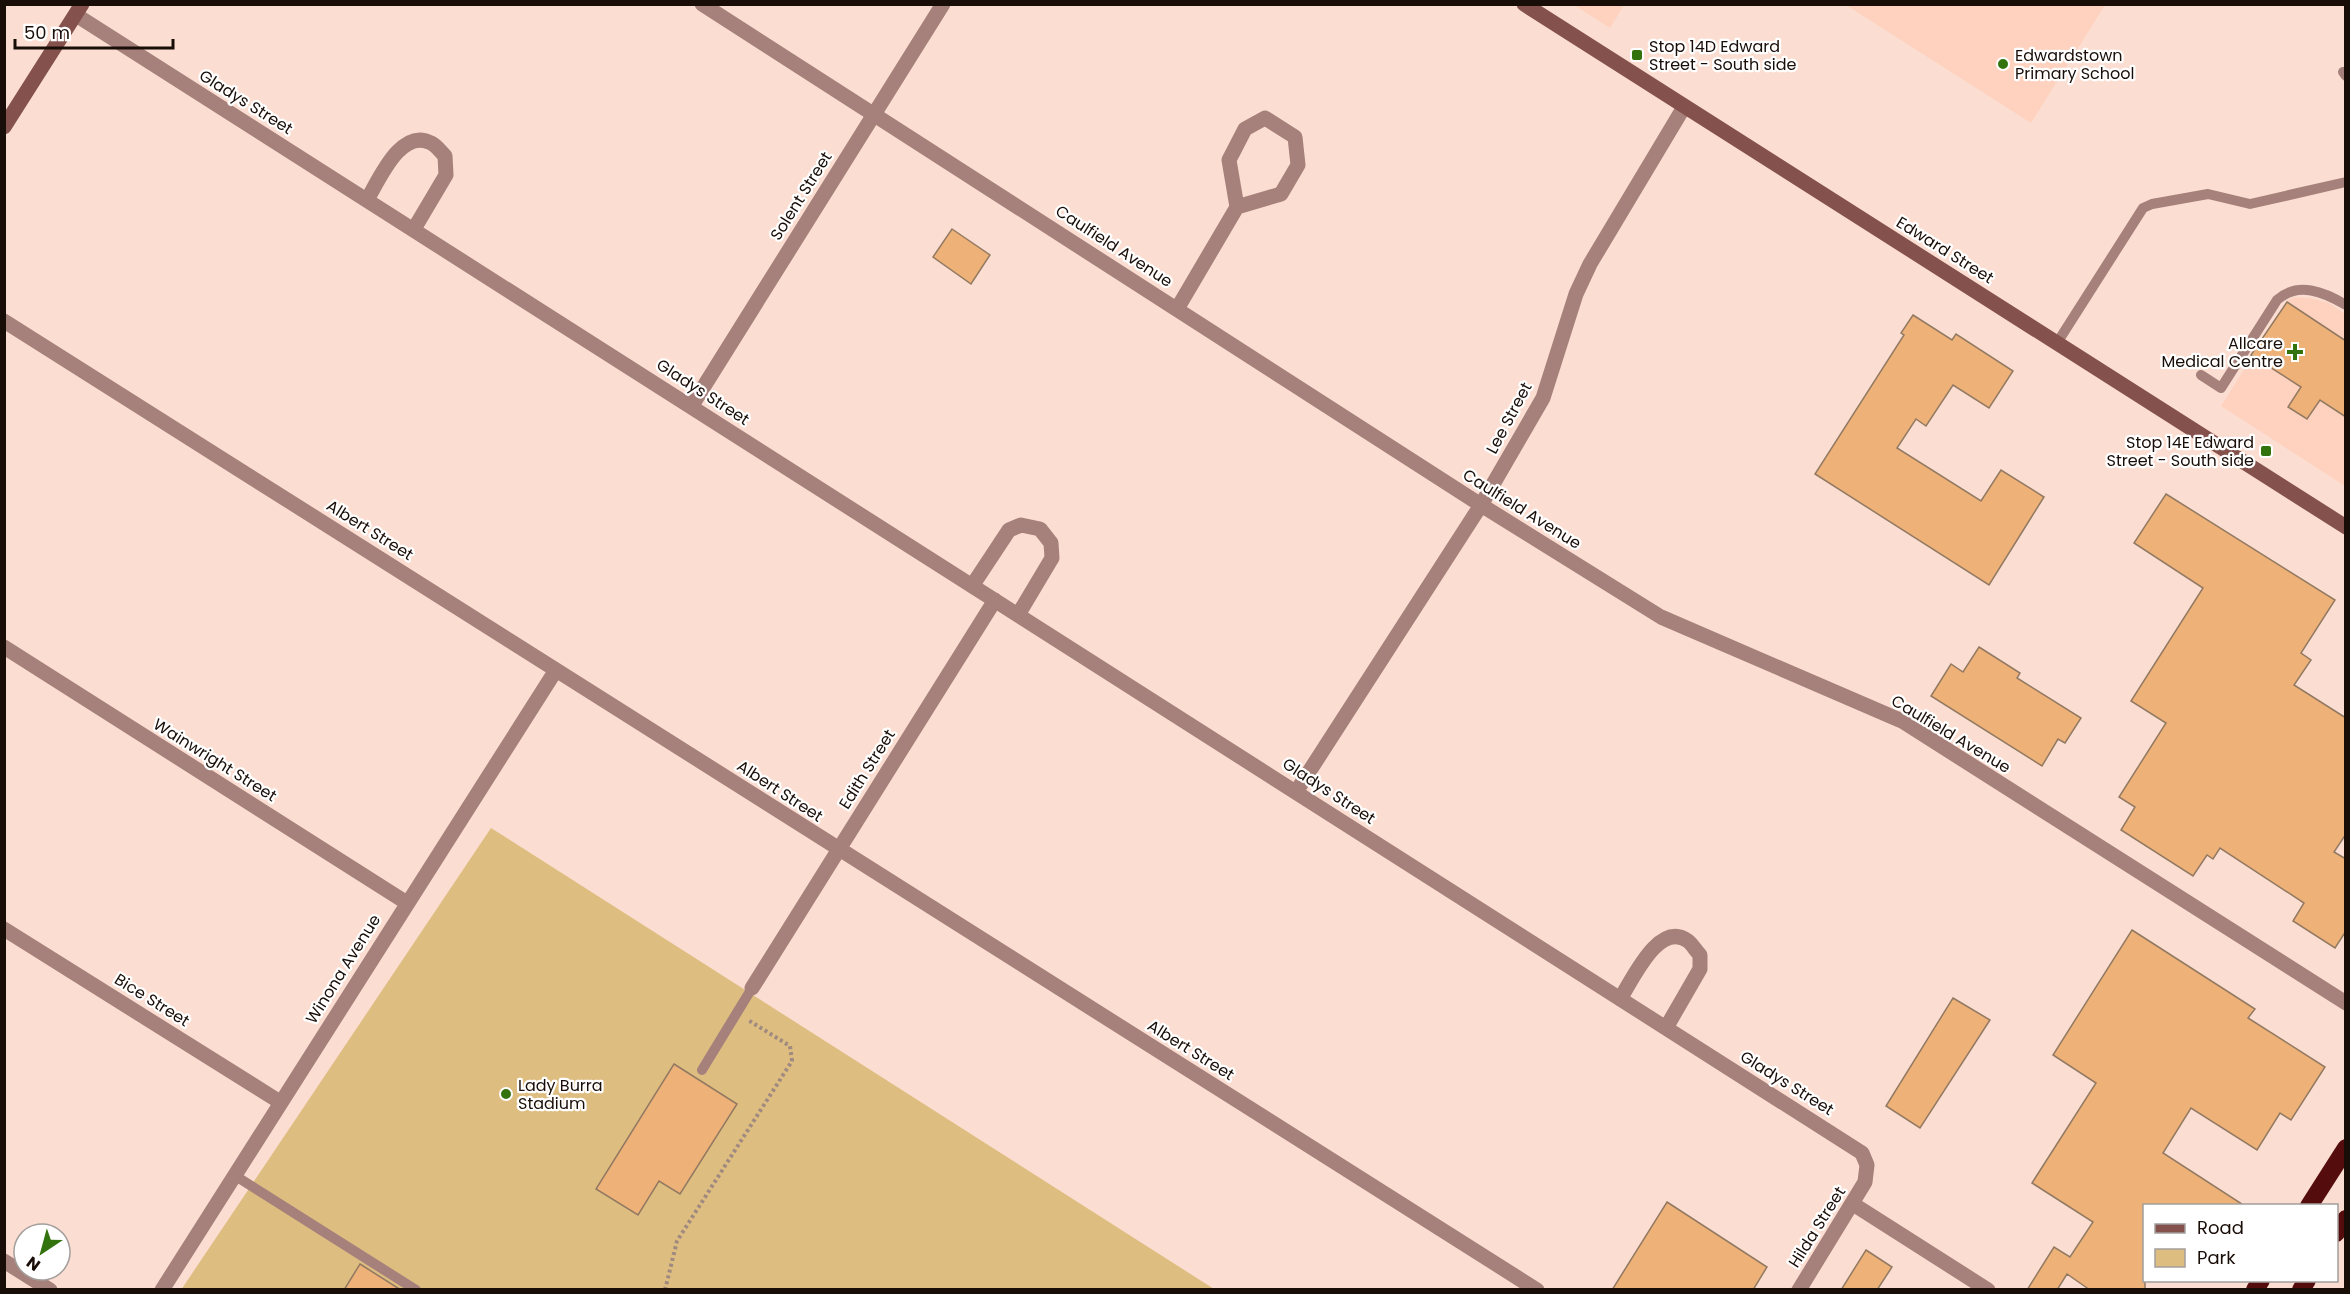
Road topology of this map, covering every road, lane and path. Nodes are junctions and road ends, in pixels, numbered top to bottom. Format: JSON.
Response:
{"nodes":[{"id":1,"x":702,"y":4,"type":"edge"},
{"id":2,"x":943,"y":4,"type":"edge"},
{"id":3,"x":1524,"y":4,"type":"edge"},
{"id":4,"x":79,"y":10,"type":"edge"},
{"id":5,"x":1684,"y":107,"type":"junction"},
{"id":6,"x":874,"y":113,"type":"junction"},
{"id":7,"x":4,"y":127,"type":"edge"},
{"id":8,"x":2346,"y":182,"type":"edge"},
{"id":9,"x":367,"y":200,"type":"junction"},
{"id":10,"x":1237,"y":207,"type":"junction"},
{"id":11,"x":414,"y":229,"type":"junction"},
{"id":12,"x":2346,"y":305,"type":"edge"},
{"id":13,"x":1177,"y":309,"type":"junction"},
{"id":14,"x":4,"y":321,"type":"edge"},
{"id":15,"x":2057,"y":343,"type":"junction"},
{"id":16,"x":2201,"y":375,"type":"dead end"},
{"id":17,"x":692,"y":407,"type":"junction"},
{"id":18,"x":1481,"y":505,"type":"junction"},
{"id":19,"x":2346,"y":526,"type":"edge"},
{"id":20,"x":972,"y":586,"type":"junction"},
{"id":21,"x":995,"y":600,"type":"junction"},
{"id":22,"x":1018,"y":615,"type":"junction"},
{"id":23,"x":4,"y":647,"type":"edge"},
{"id":24,"x":556,"y":669,"type":"junction"},
{"id":25,"x":1296,"y":792,"type":"junction"},
{"id":26,"x":838,"y":848,"type":"junction"},
{"id":27,"x":407,"y":903,"type":"junction"},
{"id":28,"x":4,"y":928,"type":"edge"},
{"id":29,"x":752,"y":988,"type":"joint"},
{"id":30,"x":1620,"y":999,"type":"junction"},
{"id":31,"x":2346,"y":1003,"type":"edge"},
{"id":32,"x":1666,"y":1028,"type":"junction"},
{"id":33,"x":766,"y":1031,"type":"dead end"},
{"id":34,"x":702,"y":1070,"type":"dead end"},
{"id":35,"x":280,"y":1102,"type":"junction"},
{"id":36,"x":2346,"y":1148,"type":"edge"},
{"id":37,"x":234,"y":1175,"type":"junction"},
{"id":38,"x":1865,"y":1182,"type":"joint"},
{"id":39,"x":1853,"y":1204,"type":"junction"},
{"id":40,"x":2310,"y":1204,"type":"edge"},
{"id":41,"x":4,"y":1261,"type":"edge"},
{"id":42,"x":50,"y":1290,"type":"edge"},
{"id":43,"x":162,"y":1290,"type":"edge"},
{"id":44,"x":416,"y":1290,"type":"edge"},
{"id":45,"x":665,"y":1290,"type":"edge"},
{"id":46,"x":1537,"y":1290,"type":"edge"},
{"id":47,"x":1799,"y":1290,"type":"edge"},
{"id":48,"x":1988,"y":1290,"type":"edge"}],
"edges":[{"from":1,"to":6,"type":"street","name":"Caulfield Avenue"},
{"from":2,"to":6,"type":"street","name":"Solent Street"},
{"from":3,"to":5,"type":"street","name":"Edward Street"},
{"from":4,"to":7,"type":"street"},
{"from":4,"to":9,"type":"street","name":"Gladys Street"},
{"from":5,"to":15,"type":"street","name":"Edward Street"},
{"from":5,"to":18,"type":"street","name":"Lee Street"},
{"from":6,"to":13,"type":"street","name":"Caulfield Avenue"},
{"from":6,"to":17,"type":"street","name":"Solent Street"},
{"from":8,"to":15,"type":"lane"},
{"from":9,"to":11,"type":"street","name":"Gladys Street"},
{"from":9,"to":11,"type":"street"},
{"from":10,"to":10,"type":"street"},
{"from":10,"to":13,"type":"street"},
{"from":11,"to":17,"type":"street","name":"Gladys Street"},
{"from":12,"to":16,"type":"lane"},
{"from":13,"to":18,"type":"street","name":"Caulfield Avenue"},
{"from":14,"to":24,"type":"street","name":"Albert Street"},
{"from":15,"to":19,"type":"street","name":"Edward Street"},
{"from":17,"to":20,"type":"street","name":"Gladys Street"},
{"from":18,"to":25,"type":"street","name":"Lee Street"},
{"from":18,"to":31,"type":"street","name":"Caulfield Avenue"},
{"from":20,"to":21,"type":"street","name":"Gladys Street"},
{"from":20,"to":22,"type":"street"},
{"from":21,"to":22,"type":"street","name":"Gladys Street"},
{"from":21,"to":26,"type":"street","name":"Edith Street"},
{"from":22,"to":25,"type":"street","name":"Gladys Street"},
{"from":23,"to":27,"type":"street","name":"Wainwright Street"},
{"from":24,"to":26,"type":"street","name":"Albert Street"},
{"from":24,"to":27,"type":"street","name":"Winona Avenue"},
{"from":25,"to":30,"type":"street","name":"Gladys Street"},
{"from":26,"to":29,"type":"street","name":"Edith Street"},
{"from":26,"to":46,"type":"street","name":"Albert Street"},
{"from":27,"to":35,"type":"street","name":"Winona Avenue"},
{"from":28,"to":35,"type":"street","name":"Bice Street"},
{"from":29,"to":34,"type":"lane"},
{"from":30,"to":32,"type":"street","name":"Gladys Street"},
{"from":30,"to":32,"type":"street"},
{"from":32,"to":38,"type":"street","name":"Gladys Street"},
{"from":33,"to":45,"type":"path"},
{"from":35,"to":37,"type":"street","name":"Winona Avenue"},
{"from":36,"to":40,"type":"highway"},
{"from":37,"to":43,"type":"street","name":"Winona Avenue"},
{"from":37,"to":44,"type":"lane"},
{"from":38,"to":39,"type":"street","name":"Hilda Street"},
{"from":39,"to":47,"type":"street","name":"Hilda Street"},
{"from":39,"to":48,"type":"street"},
{"from":41,"to":42,"type":"street"}]}
